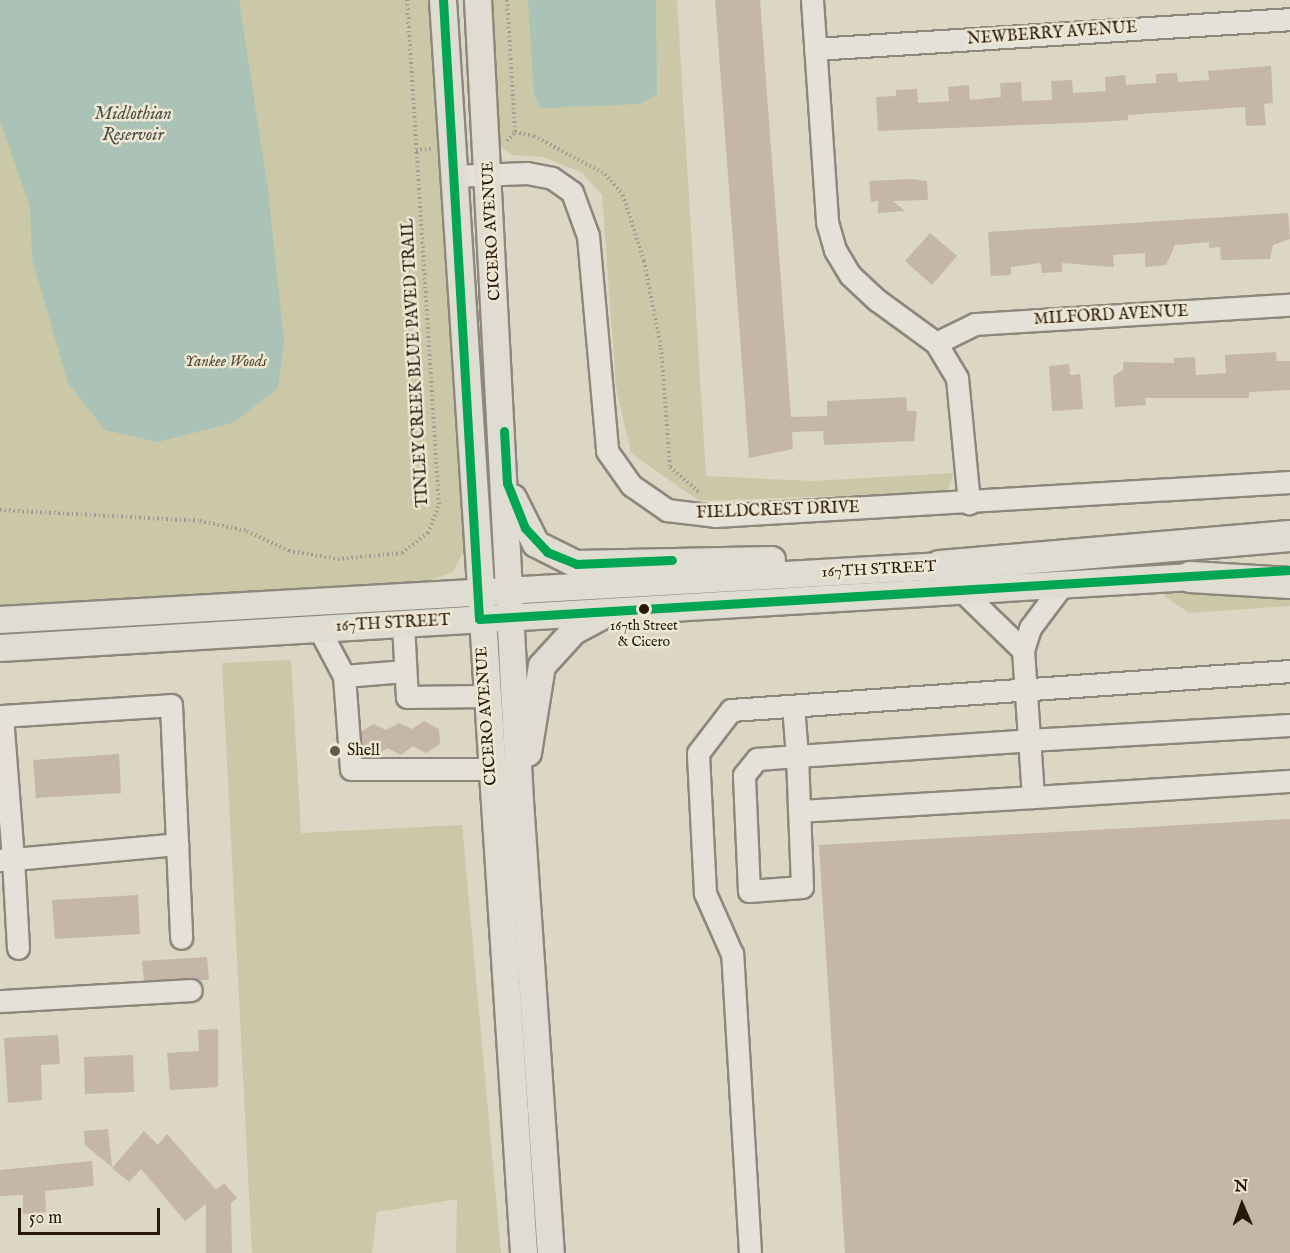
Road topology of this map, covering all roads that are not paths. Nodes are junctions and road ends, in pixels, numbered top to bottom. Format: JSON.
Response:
{"nodes":[{"id":1,"x":442,"y":0,"type":"edge"},
{"id":2,"x":478,"y":0,"type":"edge"},
{"id":3,"x":812,"y":0,"type":"edge"},
{"id":4,"x":1290,"y":19,"type":"edge"},
{"id":5,"x":815,"y":49,"type":"junction"},
{"id":6,"x":489,"y":174,"type":"junction"},
{"id":7,"x":453,"y":176,"type":"junction"},
{"id":8,"x":1290,"y":305,"type":"edge"},
{"id":9,"x":936,"y":343,"type":"junction"},
{"id":10,"x":1290,"y":482,"type":"edge"},
{"id":11,"x":507,"y":483,"type":"junction"},
{"id":12,"x":969,"y":503,"type":"junction"},
{"id":13,"x":1290,"y":536,"type":"edge"},
{"id":14,"x":1290,"y":544,"type":"edge"},
{"id":15,"x":940,"y":566,"type":"junction"},
{"id":16,"x":1290,"y":570,"type":"edge"},
{"id":17,"x":864,"y":571,"type":"junction"},
{"id":18,"x":1190,"y":577,"type":"junction"},
{"id":19,"x":1290,"y":583,"type":"edge"},
{"id":20,"x":1063,"y":584,"type":"junction"},
{"id":21,"x":511,"y":588,"type":"junction"},
{"id":22,"x":478,"y":589,"type":"junction"},
{"id":23,"x":961,"y":590,"type":"junction"},
{"id":24,"x":607,"y":614,"type":"junction"},
{"id":25,"x":511,"y":617,"type":"junction"},
{"id":26,"x":479,"y":619,"type":"junction"},
{"id":27,"x":0,"y":620,"type":"edge"},
{"id":28,"x":403,"y":624,"type":"junction"},
{"id":29,"x":319,"y":629,"type":"junction"},
{"id":30,"x":0,"y":648,"type":"edge"},
{"id":31,"x":1023,"y":650,"type":"junction"},
{"id":32,"x":1290,"y":670,"type":"edge"},
{"id":33,"x":405,"y":671,"type":"junction"},
{"id":34,"x":344,"y":676,"type":"junction"},
{"id":35,"x":1026,"y":689,"type":"junction"},
{"id":36,"x":485,"y":696,"type":"junction"},
{"id":37,"x":793,"y":706,"type":"junction"},
{"id":38,"x":1290,"y":725,"type":"edge"},
{"id":39,"x":1029,"y":740,"type":"junction"},
{"id":40,"x":797,"y":756,"type":"junction"},
{"id":41,"x":491,"y":769,"type":"junction"},
{"id":42,"x":1290,"y":781,"type":"edge"},
{"id":43,"x":1033,"y":797,"type":"junction"},
{"id":44,"x":520,"y":801,"type":"junction"},
{"id":45,"x":799,"y":811,"type":"junction"},
{"id":46,"x":177,"y":844,"type":"junction"},
{"id":47,"x":6,"y":859,"type":"edge"},
{"id":48,"x":181,"y":938,"type":"dead end"},
{"id":49,"x":18,"y":948,"type":"dead end"},
{"id":50,"x":191,"y":990,"type":"dead end"},
{"id":51,"x":0,"y":1001,"type":"edge"},
{"id":52,"x":524,"y":1253,"type":"edge"},
{"id":53,"x":551,"y":1253,"type":"edge"},
{"id":54,"x":750,"y":1253,"type":"edge"}],
"edges":[{"from":1,"to":7,"type":"main road","name":"CICERO AVENUE"},
{"from":2,"to":6,"type":"main road","name":"CICERO AVENUE"},
{"from":3,"to":5,"type":"street"},
{"from":4,"to":5,"type":"street","name":"NEWBERRY AVENUE"},
{"from":5,"to":9,"type":"street"},
{"from":6,"to":7,"type":"street","name":"FIELDCREST DRIVE"},
{"from":6,"to":11,"type":"main road","name":"CICERO AVENUE"},
{"from":6,"to":12,"type":"street","name":"FIELDCREST DRIVE"},
{"from":7,"to":22,"type":"main road","name":"CICERO AVENUE"},
{"from":8,"to":9,"type":"street","name":"MILFORD AVENUE"},
{"from":9,"to":12,"type":"street"},
{"from":10,"to":12,"type":"street","name":"FIELDCREST DRIVE"},
{"from":11,"to":17,"type":"main road"},
{"from":11,"to":21,"type":"main road","name":"CICERO AVENUE"},
{"from":13,"to":15,"type":"highway"},
{"from":14,"to":15,"type":"main road","name":"167TH STREET"},
{"from":15,"to":17,"type":"main road","name":"167TH STREET"},
{"from":16,"to":18,"type":"main road","name":"167TH STREET"},
{"from":17,"to":21,"type":"main road","name":"167TH STREET"},
{"from":18,"to":19,"type":"highway"},
{"from":18,"to":20,"type":"main road","name":"167TH STREET"},
{"from":20,"to":23,"type":"main road","name":"167TH STREET"},
{"from":20,"to":31,"type":"street"},
{"from":21,"to":22,"type":"main road","name":"167TH STREET"},
{"from":21,"to":25,"type":"main road","name":"CICERO AVENUE"},
{"from":22,"to":26,"type":"main road","name":"CICERO AVENUE"},
{"from":22,"to":27,"type":"main road","name":"167TH STREET"},
{"from":23,"to":24,"type":"main road","name":"167TH STREET"},
{"from":23,"to":31,"type":"street"},
{"from":24,"to":25,"type":"main road","name":"167TH STREET"},
{"from":24,"to":44,"type":"main road"},
{"from":25,"to":26,"type":"main road","name":"167TH STREET"},
{"from":25,"to":44,"type":"main road","name":"CICERO AVENUE"},
{"from":26,"to":28,"type":"main road","name":"167TH STREET"},
{"from":26,"to":36,"type":"main road","name":"CICERO AVENUE"},
{"from":28,"to":29,"type":"main road","name":"167TH STREET"},
{"from":28,"to":33,"type":"street"},
{"from":29,"to":30,"type":"main road","name":"167TH STREET"},
{"from":29,"to":34,"type":"street"},
{"from":31,"to":35,"type":"street"},
{"from":32,"to":35,"type":"street"},
{"from":33,"to":34,"type":"street"},
{"from":33,"to":36,"type":"street"},
{"from":34,"to":41,"type":"street"},
{"from":35,"to":37,"type":"street"},
{"from":35,"to":39,"type":"street"},
{"from":36,"to":41,"type":"main road","name":"CICERO AVENUE"},
{"from":37,"to":40,"type":"street"},
{"from":37,"to":54,"type":"street"},
{"from":38,"to":39,"type":"street"},
{"from":39,"to":40,"type":"street"},
{"from":39,"to":43,"type":"street"},
{"from":40,"to":45,"type":"street"},
{"from":40,"to":45,"type":"street"},
{"from":41,"to":52,"type":"main road","name":"CICERO AVENUE"},
{"from":42,"to":43,"type":"street"},
{"from":43,"to":45,"type":"street"},
{"from":44,"to":53,"type":"main road","name":"CICERO AVENUE"},
{"from":46,"to":47,"type":"street"},
{"from":46,"to":47,"type":"street"},
{"from":46,"to":48,"type":"street"},
{"from":47,"to":49,"type":"street"},
{"from":50,"to":51,"type":"street"}]}
